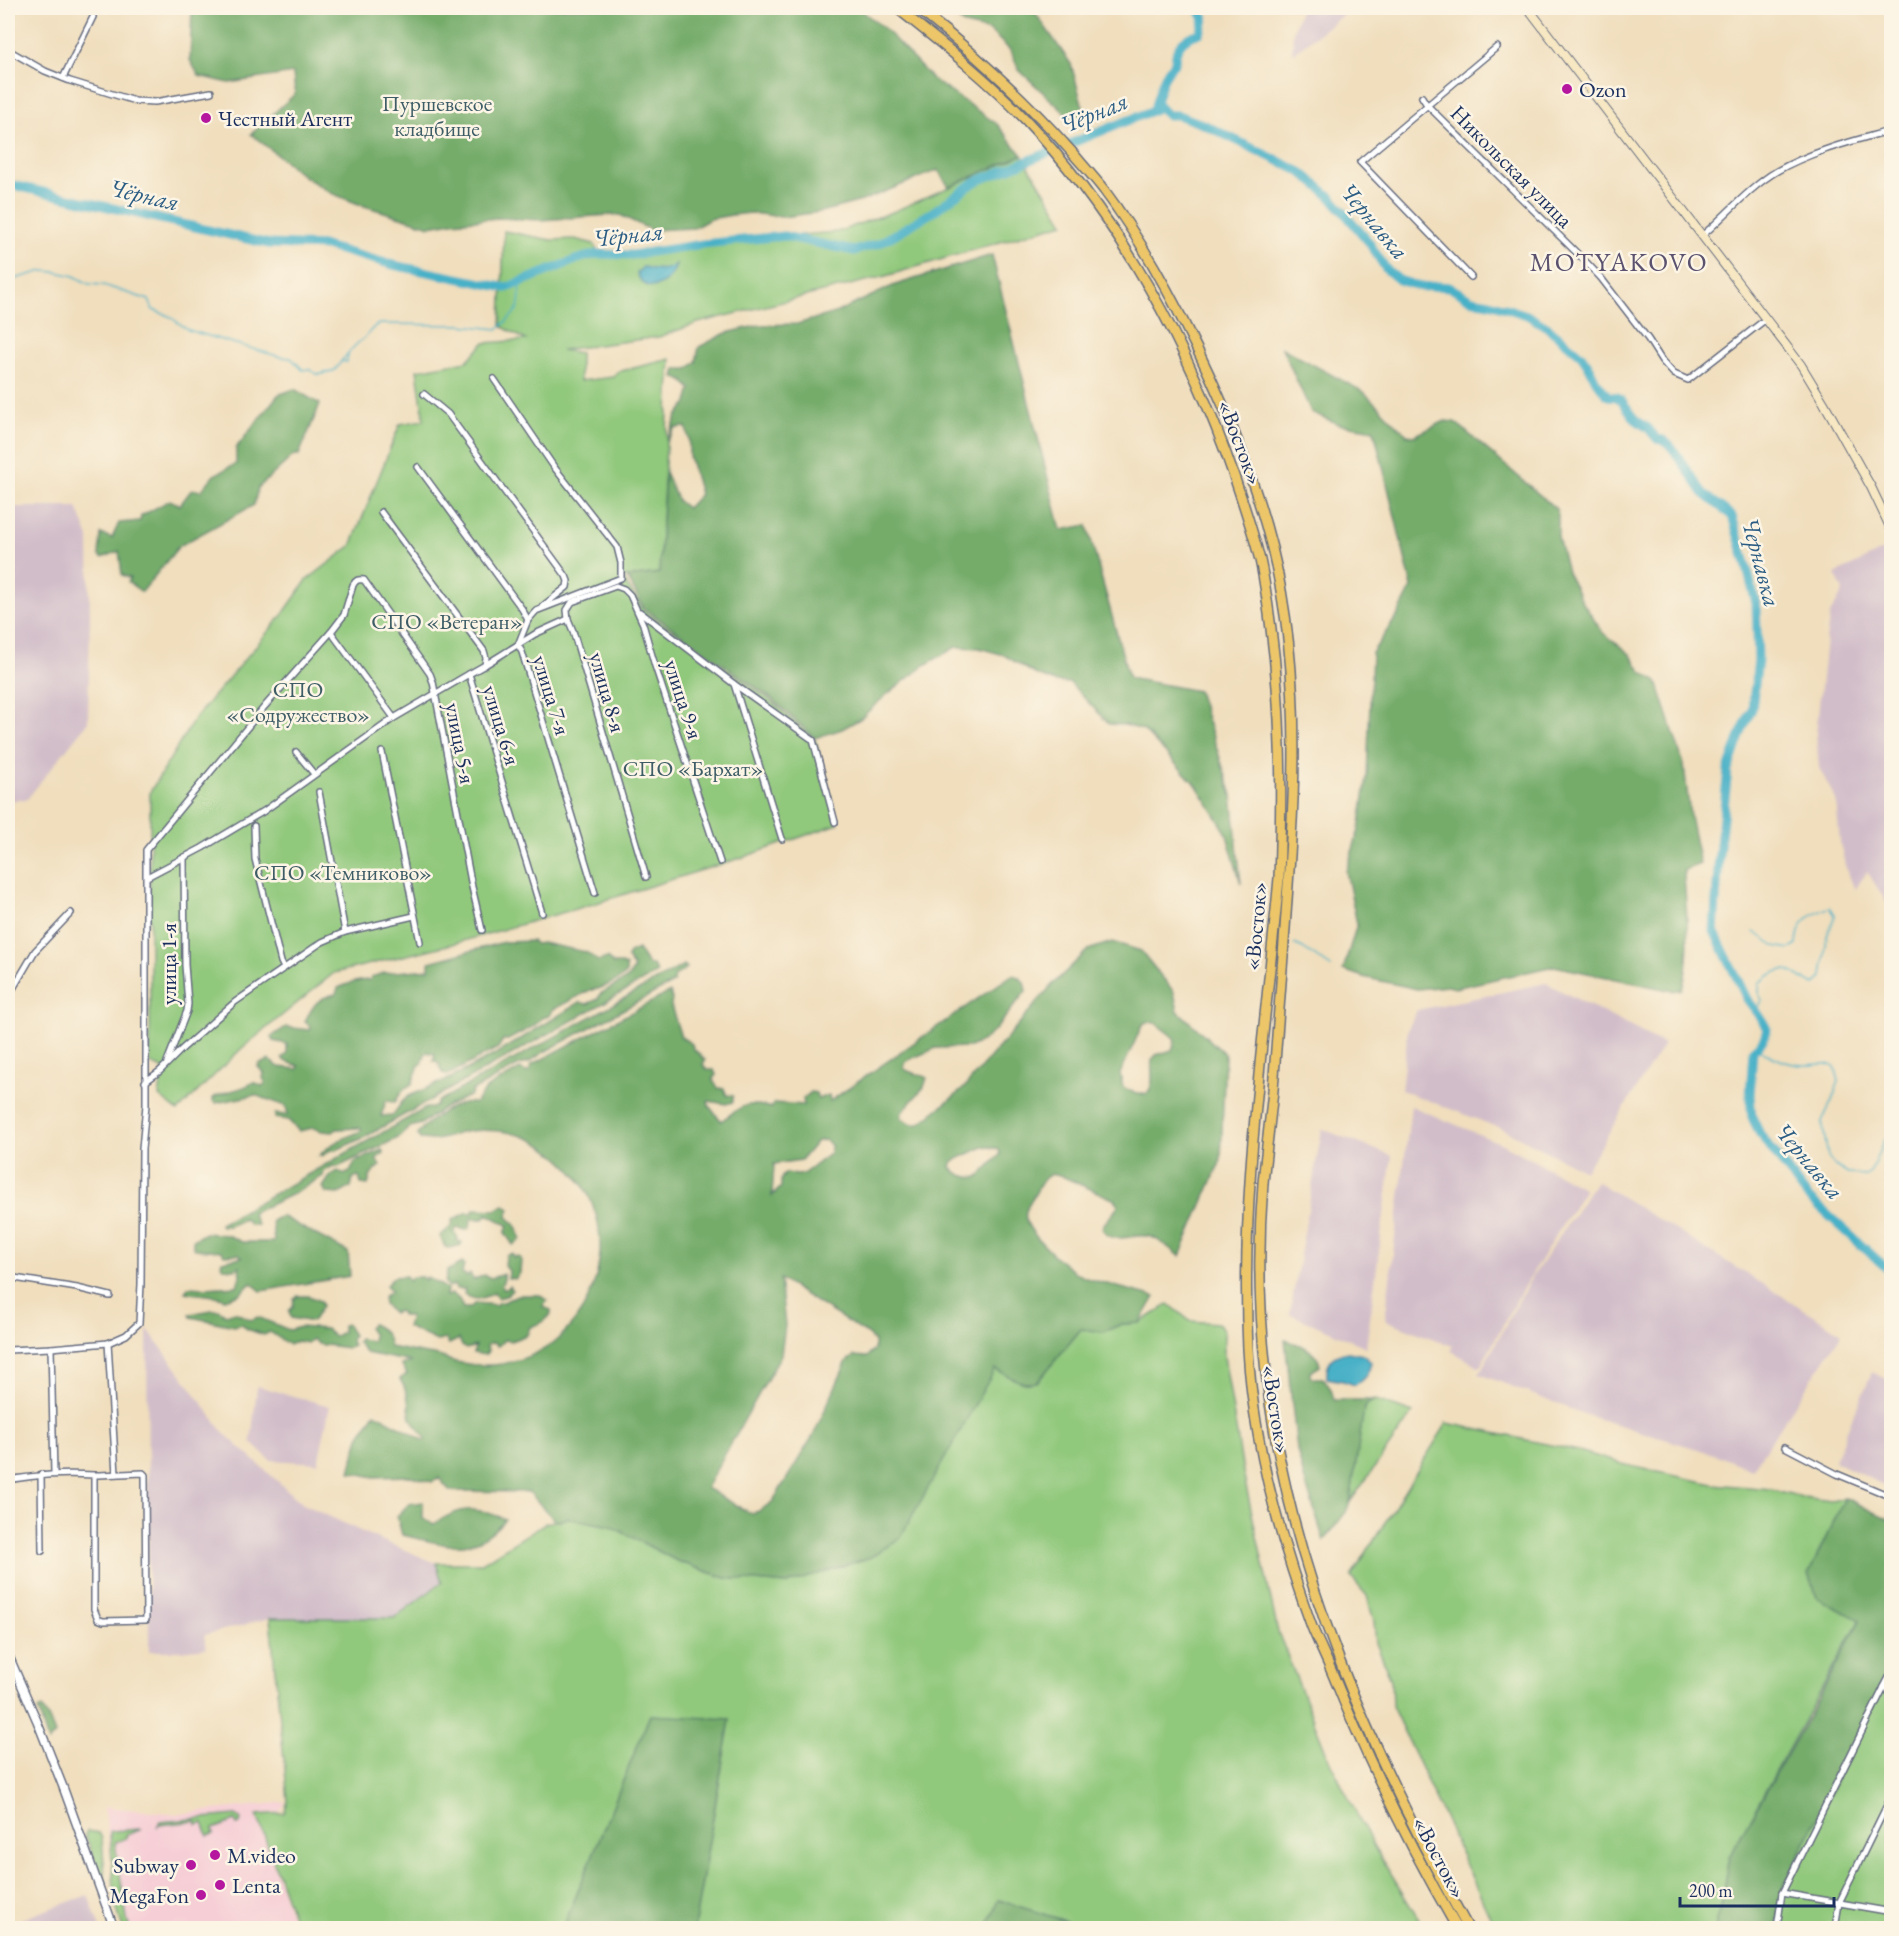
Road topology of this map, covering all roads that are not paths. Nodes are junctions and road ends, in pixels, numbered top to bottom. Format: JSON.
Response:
{"nodes":[{"id":1,"x":897,"y":8,"type":"edge"},
{"id":2,"x":917,"y":8,"type":"edge"},
{"id":3,"x":1528,"y":8,"type":"edge"},
{"id":4,"x":93,"y":18,"type":"dead end"},
{"id":5,"x":1497,"y":47,"type":"dead end"},
{"id":6,"x":8,"y":50,"type":"edge"},
{"id":7,"x":63,"y":78,"type":"junction"},
{"id":8,"x":211,"y":92,"type":"dead end"},
{"id":9,"x":1422,"y":97,"type":"dead end"},
{"id":10,"x":1427,"y":105,"type":"junction"},
{"id":11,"x":1892,"y":129,"type":"edge"},
{"id":12,"x":1703,"y":235,"type":"junction"},
{"id":13,"x":1471,"y":277,"type":"dead end"},
{"id":14,"x":1766,"y":319,"type":"junction"},
{"id":15,"x":494,"y":380,"type":"dead end"},
{"id":16,"x":424,"y":394,"type":"dead end"},
{"id":17,"x":418,"y":467,"type":"dead end"},
{"id":18,"x":381,"y":512,"type":"dead end"},
{"id":19,"x":1892,"y":531,"type":"edge"},
{"id":20,"x":536,"y":611,"type":"junction"},
{"id":21,"x":638,"y":611,"type":"junction"},
{"id":22,"x":568,"y":619,"type":"junction"},
{"id":23,"x":528,"y":620,"type":"junction"},
{"id":24,"x":332,"y":632,"type":"junction"},
{"id":25,"x":518,"y":645,"type":"junction"},
{"id":26,"x":485,"y":665,"type":"junction"},
{"id":27,"x":469,"y":674,"type":"junction"},
{"id":28,"x":734,"y":684,"type":"junction"},
{"id":29,"x":435,"y":694,"type":"junction"},
{"id":30,"x":394,"y":718,"type":"junction"},
{"id":31,"x":296,"y":752,"type":"dead end"},
{"id":32,"x":382,"y":752,"type":"dead end"},
{"id":33,"x":314,"y":774,"type":"junction"},
{"id":34,"x":319,"y":792,"type":"dead end"},
{"id":35,"x":835,"y":822,"type":"dead end"},
{"id":36,"x":254,"y":826,"type":"dead end"},
{"id":37,"x":782,"y":839,"type":"dead end"},
{"id":38,"x":184,"y":857,"type":"junction"},
{"id":39,"x":720,"y":862,"type":"dead end"},
{"id":40,"x":147,"y":877,"type":"junction"},
{"id":41,"x":646,"y":878,"type":"dead end"},
{"id":42,"x":595,"y":893,"type":"dead end"},
{"id":43,"x":72,"y":913,"type":"dead end"},
{"id":44,"x":542,"y":913,"type":"dead end"},
{"id":45,"x":414,"y":916,"type":"junction"},
{"id":46,"x":482,"y":930,"type":"dead end"},
{"id":47,"x":345,"y":932,"type":"junction"},
{"id":48,"x":420,"y":942,"type":"dead end"},
{"id":49,"x":284,"y":968,"type":"junction"},
{"id":50,"x":8,"y":997,"type":"edge"},
{"id":51,"x":165,"y":1066,"type":"junction"},
{"id":52,"x":145,"y":1082,"type":"junction"},
{"id":53,"x":8,"y":1277,"type":"edge"},
{"id":54,"x":110,"y":1296,"type":"dead end"},
{"id":55,"x":108,"y":1343,"type":"junction"},
{"id":56,"x":51,"y":1348,"type":"junction"},
{"id":57,"x":8,"y":1350,"type":"edge"},
{"id":58,"x":1785,"y":1447,"type":"dead end"},
{"id":59,"x":54,"y":1473,"type":"junction"},
{"id":60,"x":40,"y":1474,"type":"junction"},
{"id":61,"x":116,"y":1474,"type":"junction"},
{"id":62,"x":94,"y":1475,"type":"junction"},
{"id":63,"x":8,"y":1480,"type":"edge"},
{"id":64,"x":1892,"y":1497,"type":"edge"},
{"id":65,"x":42,"y":1551,"type":"dead end"},
{"id":66,"x":8,"y":1654,"type":"edge"},
{"id":67,"x":1892,"y":1672,"type":"edge"},
{"id":68,"x":1884,"y":1687,"type":"junction"},
{"id":69,"x":1892,"y":1691,"type":"edge"},
{"id":70,"x":1892,"y":1795,"type":"edge"},
{"id":71,"x":1782,"y":1893,"type":"junction"},
{"id":72,"x":1839,"y":1903,"type":"junction"},
{"id":73,"x":1892,"y":1912,"type":"edge"},
{"id":74,"x":1892,"y":1922,"type":"edge"},
{"id":75,"x":114,"y":1929,"type":"edge"},
{"id":76,"x":1457,"y":1929,"type":"edge"},
{"id":77,"x":1468,"y":1929,"type":"edge"},
{"id":78,"x":1777,"y":1929,"type":"edge"},
{"id":79,"x":1835,"y":1929,"type":"edge"},
{"id":80,"x":1890,"y":1929,"type":"edge"}],
"edges":[{"from":1,"to":76,"type":"highway","name":"«Восток»"},
{"from":2,"to":77,"type":"highway","name":"«Восток»"},
{"from":3,"to":12,"type":"main road"},
{"from":4,"to":7,"type":"street"},
{"from":5,"to":10,"type":"street"},
{"from":6,"to":7,"type":"street"},
{"from":7,"to":8,"type":"street"},
{"from":9,"to":10,"type":"street","name":"Никольская улица"},
{"from":10,"to":13,"type":"street"},
{"from":10,"to":14,"type":"street","name":"Никольская улица"},
{"from":11,"to":12,"type":"street"},
{"from":12,"to":14,"type":"main road"},
{"from":14,"to":19,"type":"main road"},
{"from":15,"to":20,"type":"street"},
{"from":16,"to":20,"type":"street","name":"улица 7-я"},
{"from":17,"to":23,"type":"street"},
{"from":18,"to":26,"type":"street","name":"улица 6-я"},
{"from":20,"to":23,"type":"street","name":"улица 7-я"},
{"from":21,"to":22,"type":"street","name":"улица 9-я"},
{"from":21,"to":28,"type":"street"},
{"from":21,"to":39,"type":"street","name":"улица 9-я"},
{"from":22,"to":25,"type":"street"},
{"from":22,"to":41,"type":"street","name":"улица 8-я"},
{"from":23,"to":25,"type":"street","name":"улица 7-я"},
{"from":24,"to":29,"type":"street","name":"улица 5-я"},
{"from":24,"to":30,"type":"street"},
{"from":24,"to":40,"type":"street"},
{"from":25,"to":26,"type":"street"},
{"from":25,"to":42,"type":"street","name":"улица 7-я"},
{"from":26,"to":27,"type":"street","name":"улица 6-я"},
{"from":27,"to":29,"type":"street"},
{"from":27,"to":44,"type":"street","name":"улица 6-я"},
{"from":28,"to":35,"type":"street"},
{"from":28,"to":37,"type":"street"},
{"from":29,"to":30,"type":"street"},
{"from":29,"to":46,"type":"street","name":"улица 5-я"},
{"from":30,"to":33,"type":"street"},
{"from":31,"to":33,"type":"street"},
{"from":32,"to":45,"type":"street"},
{"from":33,"to":38,"type":"street"},
{"from":34,"to":47,"type":"street"},
{"from":36,"to":49,"type":"street"},
{"from":38,"to":40,"type":"street"},
{"from":38,"to":51,"type":"street","name":"улица 1-я"},
{"from":40,"to":52,"type":"street"},
{"from":43,"to":50,"type":"street"},
{"from":45,"to":47,"type":"street"},
{"from":45,"to":48,"type":"street"},
{"from":47,"to":49,"type":"street"},
{"from":49,"to":51,"type":"street"},
{"from":51,"to":52,"type":"street"},
{"from":52,"to":55,"type":"street"},
{"from":53,"to":54,"type":"street"},
{"from":55,"to":56,"type":"street"},
{"from":55,"to":61,"type":"street"},
{"from":56,"to":57,"type":"street"},
{"from":56,"to":59,"type":"street"},
{"from":58,"to":64,"type":"street"},
{"from":59,"to":60,"type":"street"},
{"from":59,"to":62,"type":"street"},
{"from":60,"to":63,"type":"street"},
{"from":60,"to":65,"type":"street"},
{"from":61,"to":62,"type":"street"},
{"from":61,"to":62,"type":"street"},
{"from":66,"to":75,"type":"street"},
{"from":67,"to":68,"type":"street"},
{"from":68,"to":69,"type":"street"},
{"from":68,"to":71,"type":"street"},
{"from":70,"to":72,"type":"street"},
{"from":71,"to":72,"type":"street"},
{"from":71,"to":78,"type":"street"},
{"from":72,"to":73,"type":"street"},
{"from":72,"to":79,"type":"street"},
{"from":74,"to":80,"type":"street"}]}
